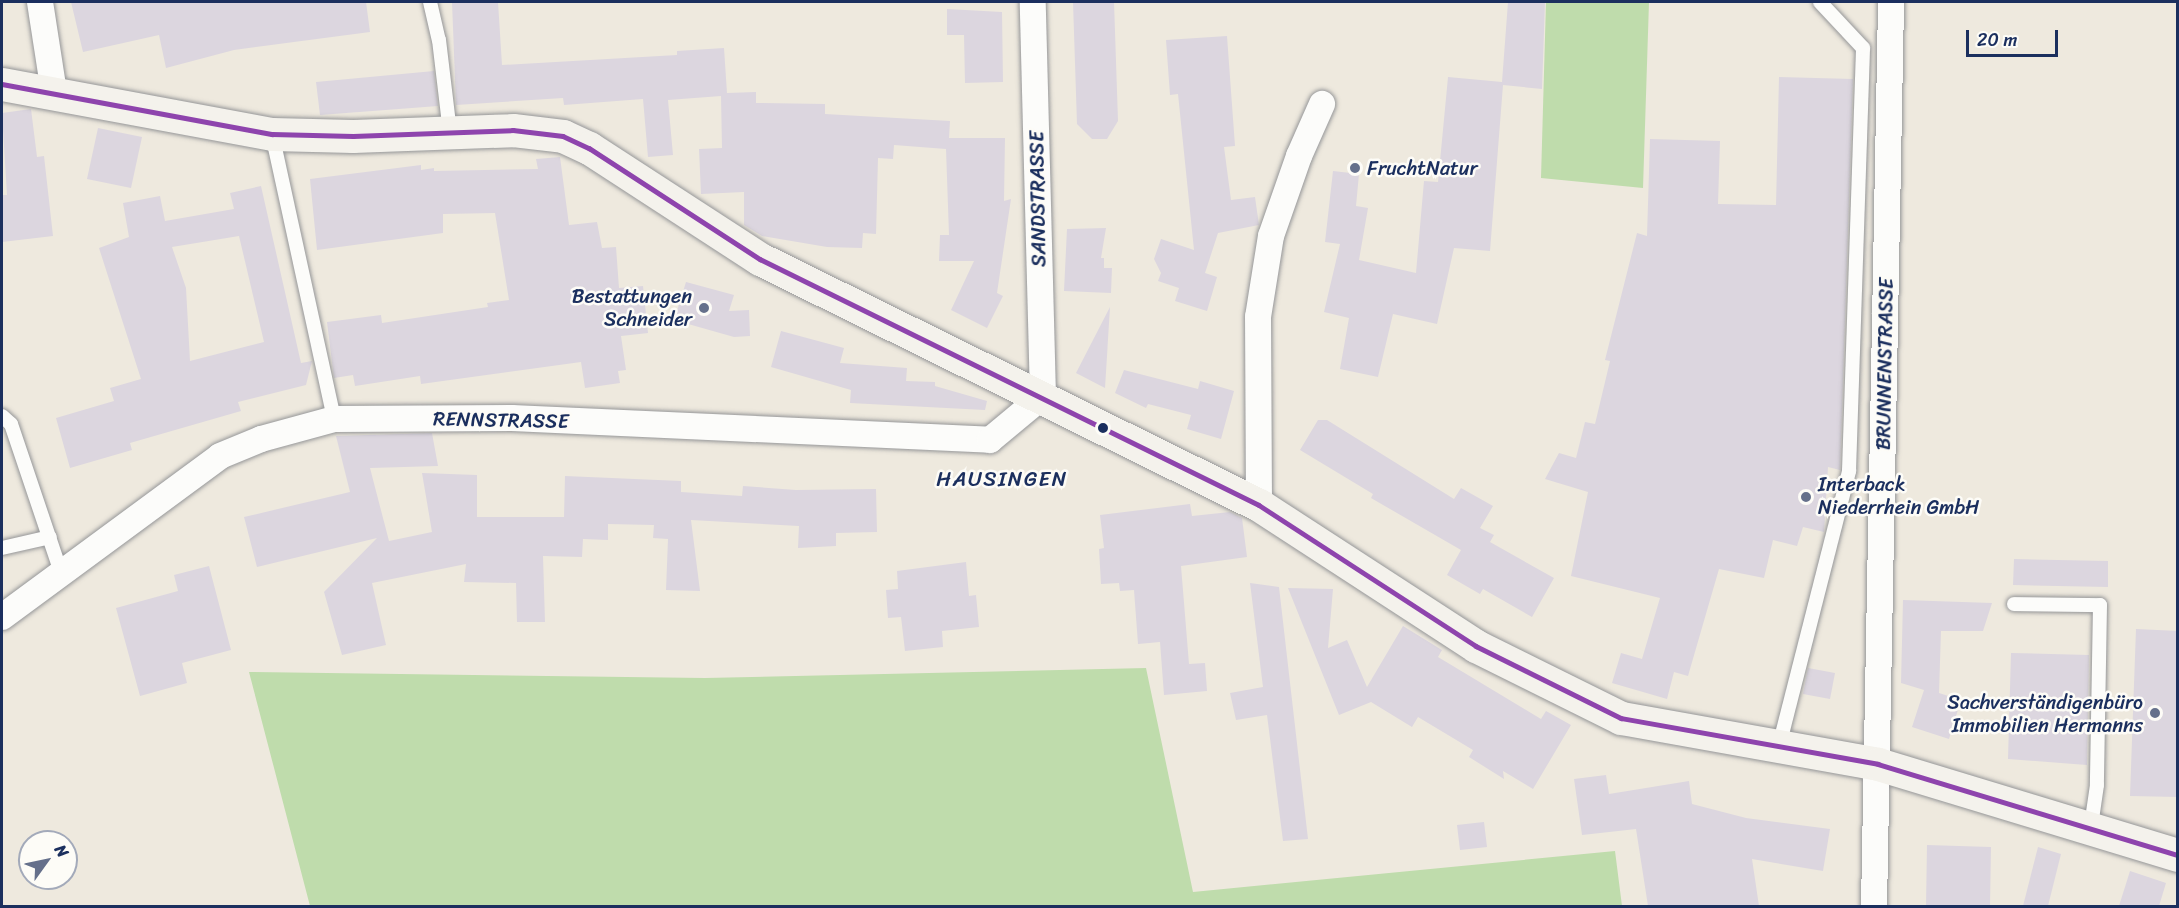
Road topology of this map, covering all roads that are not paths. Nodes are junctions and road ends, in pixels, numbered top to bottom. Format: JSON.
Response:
{"nodes":[{"id":1,"x":40,"y":2,"type":"edge"},
{"id":2,"x":430,"y":2,"type":"edge"},
{"id":3,"x":1033,"y":2,"type":"edge"},
{"id":4,"x":1820,"y":2,"type":"edge"},
{"id":5,"x":1891,"y":2,"type":"edge"},
{"id":6,"x":2,"y":84,"type":"edge"},
{"id":7,"x":54,"y":92,"type":"junction"},
{"id":8,"x":1322,"y":104,"type":"dead end"},
{"id":9,"x":450,"y":132,"type":"junction"},
{"id":10,"x":273,"y":134,"type":"junction"},
{"id":11,"x":1043,"y":396,"type":"junction"},
{"id":12,"x":2,"y":416,"type":"edge"},
{"id":13,"x":334,"y":419,"type":"junction"},
{"id":14,"x":1259,"y":505,"type":"junction"},
{"id":15,"x":50,"y":537,"type":"junction"},
{"id":16,"x":2,"y":548,"type":"edge"},
{"id":17,"x":61,"y":573,"type":"junction"},
{"id":18,"x":2014,"y":604,"type":"dead end"},
{"id":19,"x":2,"y":617,"type":"edge"},
{"id":20,"x":1779,"y":746,"type":"junction"},
{"id":21,"x":1878,"y":764,"type":"junction"},
{"id":22,"x":2091,"y":826,"type":"junction"},
{"id":23,"x":2178,"y":855,"type":"edge"},
{"id":24,"x":1874,"y":906,"type":"edge"}],
"edges":[{"from":1,"to":7,"type":"street"},
{"from":2,"to":9,"type":"lane"},
{"from":3,"to":11,"type":"street","name":"SANDSTRASSE"},
{"from":4,"to":20,"type":"lane"},
{"from":5,"to":21,"type":"street","name":"BRUNNENSTRASSE"},
{"from":6,"to":7,"type":"street"},
{"from":7,"to":10,"type":"street"},
{"from":8,"to":14,"type":"street"},
{"from":9,"to":10,"type":"street"},
{"from":9,"to":11,"type":"street"},
{"from":10,"to":13,"type":"lane"},
{"from":11,"to":13,"type":"street","name":"RENNSTRASSE"},
{"from":11,"to":14,"type":"street"},
{"from":12,"to":15,"type":"lane"},
{"from":13,"to":17,"type":"street","name":"RENNSTRASSE"},
{"from":14,"to":20,"type":"street"},
{"from":15,"to":16,"type":"lane"},
{"from":15,"to":17,"type":"lane"},
{"from":17,"to":19,"type":"street","name":"RENNSTRASSE"},
{"from":18,"to":22,"type":"lane"},
{"from":20,"to":21,"type":"street"},
{"from":21,"to":22,"type":"street"},
{"from":21,"to":24,"type":"street","name":"BRUNNENSTRASSE"},
{"from":22,"to":23,"type":"street"}]}
